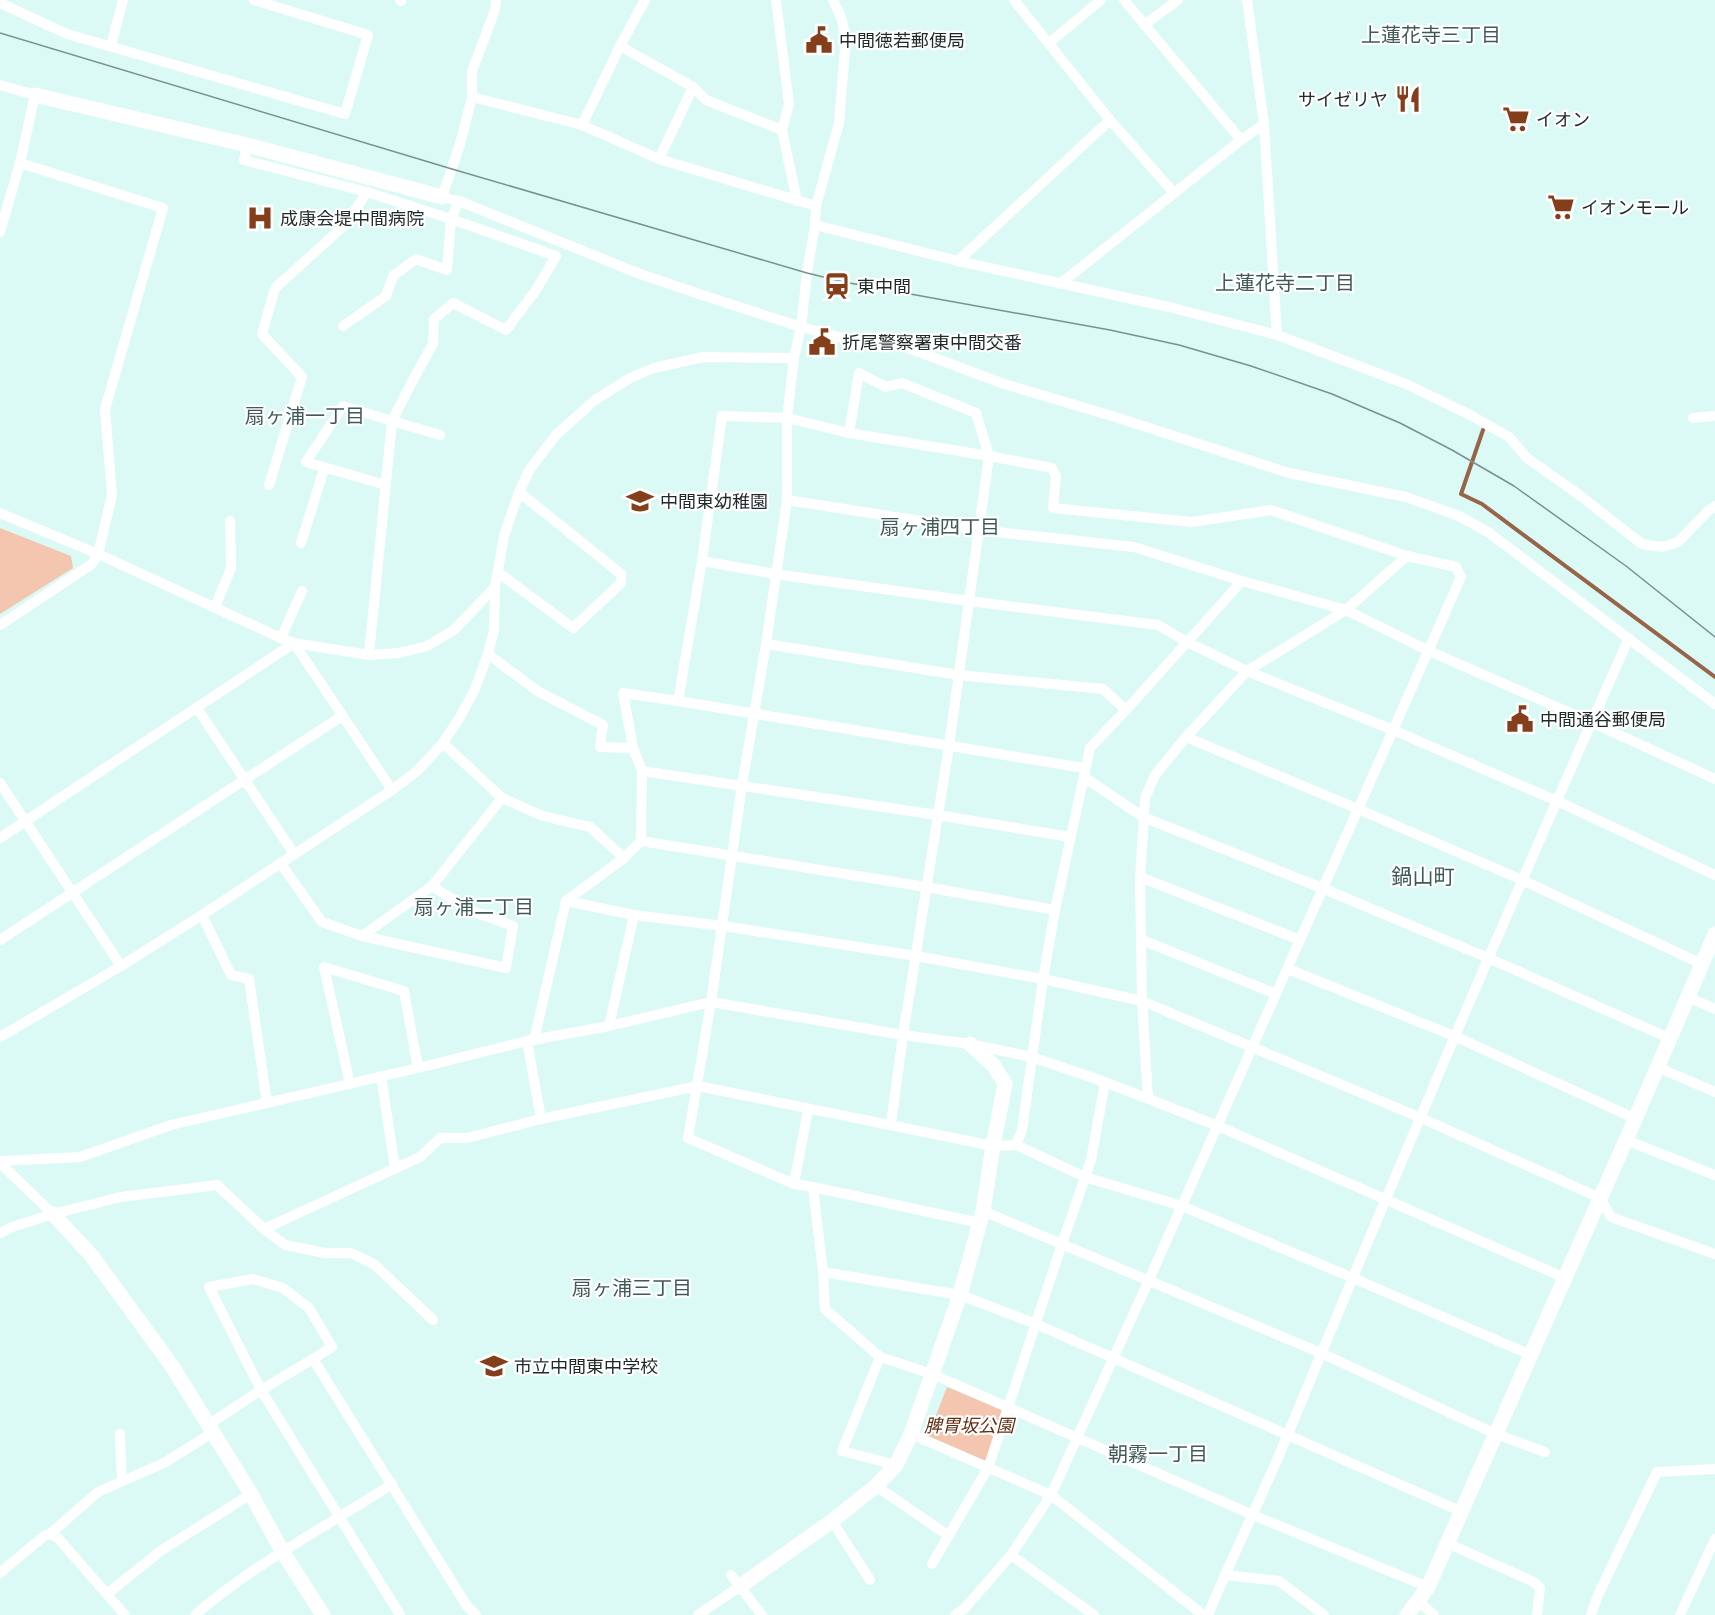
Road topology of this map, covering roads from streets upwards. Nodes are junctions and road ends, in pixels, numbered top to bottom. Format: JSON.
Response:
{"nodes":[{"id":1,"x":123,"y":0,"type":"edge"},
{"id":2,"x":252,"y":0,"type":"edge"},
{"id":3,"x":496,"y":0,"type":"edge"},
{"id":4,"x":645,"y":0,"type":"edge"},
{"id":5,"x":776,"y":0,"type":"edge"},
{"id":6,"x":833,"y":0,"type":"edge"},
{"id":7,"x":1014,"y":0,"type":"edge"},
{"id":8,"x":1101,"y":0,"type":"edge"},
{"id":9,"x":1124,"y":0,"type":"edge"},
{"id":10,"x":1178,"y":0,"type":"edge"},
{"id":11,"x":1247,"y":0,"type":"edge"},
{"id":12,"x":0,"y":3,"type":"edge"},
{"id":13,"x":1144,"y":25,"type":"junction"},
{"id":14,"x":1049,"y":43,"type":"junction"},
{"id":15,"x":111,"y":46,"type":"junction"},
{"id":16,"x":620,"y":46,"type":"junction"},
{"id":17,"x":0,"y":85,"type":"edge"},
{"id":18,"x":693,"y":87,"type":"junction"},
{"id":19,"x":35,"y":96,"type":"junction"},
{"id":20,"x":472,"y":97,"type":"junction"},
{"id":21,"x":1110,"y":120,"type":"junction"},
{"id":22,"x":1264,"y":124,"type":"junction"},
{"id":23,"x":582,"y":125,"type":"junction"},
{"id":24,"x":782,"y":130,"type":"junction"},
{"id":25,"x":1241,"y":140,"type":"junction"},
{"id":26,"x":247,"y":145,"type":"junction"},
{"id":27,"x":659,"y":159,"type":"junction"},
{"id":28,"x":20,"y":163,"type":"junction"},
{"id":29,"x":367,"y":192,"type":"junction"},
{"id":30,"x":1174,"y":193,"type":"junction"},
{"id":31,"x":442,"y":197,"type":"junction"},
{"id":32,"x":459,"y":201,"type":"junction"},
{"id":33,"x":797,"y":201,"type":"junction"},
{"id":34,"x":816,"y":206,"type":"junction"},
{"id":35,"x":451,"y":219,"type":"junction"},
{"id":36,"x":816,"y":225,"type":"junction"},
{"id":37,"x":0,"y":232,"type":"edge"},
{"id":38,"x":958,"y":261,"type":"junction"},
{"id":39,"x":1060,"y":284,"type":"junction"},
{"id":40,"x":343,"y":326,"type":"dead end"},
{"id":41,"x":801,"y":327,"type":"junction"},
{"id":42,"x":1277,"y":335,"type":"junction"},
{"id":43,"x":794,"y":358,"type":"junction"},
{"id":44,"x":1715,"y":416,"type":"edge"},
{"id":45,"x":787,"y":418,"type":"junction"},
{"id":46,"x":1693,"y":418,"type":"dead end"},
{"id":47,"x":392,"y":421,"type":"junction"},
{"id":48,"x":849,"y":434,"type":"junction"},
{"id":49,"x":440,"y":435,"type":"dead end"},
{"id":50,"x":989,"y":456,"type":"junction"},
{"id":51,"x":324,"y":469,"type":"junction"},
{"id":52,"x":269,"y":485,"type":"dead end"},
{"id":53,"x":386,"y":485,"type":"junction"},
{"id":54,"x":519,"y":492,"type":"junction"},
{"id":55,"x":787,"y":500,"type":"junction"},
{"id":56,"x":1715,"y":506,"type":"edge"},
{"id":57,"x":0,"y":513,"type":"edge"},
{"id":58,"x":230,"y":520,"type":"dead end"},
{"id":59,"x":978,"y":530,"type":"junction"},
{"id":60,"x":301,"y":543,"type":"dead end"},
{"id":61,"x":98,"y":554,"type":"junction"},
{"id":62,"x":1407,"y":556,"type":"junction"},
{"id":63,"x":702,"y":561,"type":"junction"},
{"id":64,"x":499,"y":573,"type":"junction"},
{"id":65,"x":775,"y":574,"type":"junction"},
{"id":66,"x":1242,"y":581,"type":"junction"},
{"id":67,"x":495,"y":587,"type":"junction"},
{"id":68,"x":302,"y":591,"type":"dead end"},
{"id":69,"x":969,"y":601,"type":"junction"},
{"id":70,"x":215,"y":607,"type":"junction"},
{"id":71,"x":1346,"y":610,"type":"junction"},
{"id":72,"x":0,"y":625,"type":"edge"},
{"id":73,"x":281,"y":638,"type":"junction"},
{"id":74,"x":1629,"y":638,"type":"junction"},
{"id":75,"x":1187,"y":642,"type":"junction"},
{"id":76,"x":294,"y":643,"type":"junction"},
{"id":77,"x":766,"y":644,"type":"junction"},
{"id":78,"x":1429,"y":651,"type":"junction"},
{"id":79,"x":488,"y":654,"type":"junction"},
{"id":80,"x":369,"y":655,"type":"junction"},
{"id":81,"x":1247,"y":670,"type":"junction"},
{"id":82,"x":959,"y":675,"type":"junction"},
{"id":83,"x":678,"y":701,"type":"junction"},
{"id":84,"x":1715,"y":704,"type":"edge"},
{"id":85,"x":197,"y":708,"type":"junction"},
{"id":86,"x":1126,"y":710,"type":"junction"},
{"id":87,"x":753,"y":714,"type":"junction"},
{"id":88,"x":342,"y":716,"type":"junction"},
{"id":89,"x":1591,"y":722,"type":"junction"},
{"id":90,"x":1393,"y":730,"type":"junction"},
{"id":91,"x":1186,"y":737,"type":"junction"},
{"id":92,"x":443,"y":743,"type":"junction"},
{"id":93,"x":949,"y":746,"type":"junction"},
{"id":94,"x":633,"y":748,"type":"junction"},
{"id":95,"x":642,"y":771,"type":"junction"},
{"id":96,"x":1084,"y":772,"type":"junction"},
{"id":97,"x":1715,"y":779,"type":"edge"},
{"id":98,"x":244,"y":781,"type":"junction"},
{"id":99,"x":0,"y":783,"type":"edge"},
{"id":100,"x":742,"y":785,"type":"junction"},
{"id":101,"x":392,"y":790,"type":"junction"},
{"id":102,"x":502,"y":798,"type":"junction"},
{"id":103,"x":1557,"y":801,"type":"junction"},
{"id":104,"x":1358,"y":809,"type":"junction"},
{"id":105,"x":937,"y":815,"type":"junction"},
{"id":106,"x":1143,"y":817,"type":"junction"},
{"id":107,"x":24,"y":822,"type":"junction"},
{"id":108,"x":1070,"y":837,"type":"junction"},
{"id":109,"x":0,"y":838,"type":"edge"},
{"id":110,"x":641,"y":841,"type":"junction"},
{"id":111,"x":294,"y":854,"type":"junction"},
{"id":112,"x":733,"y":856,"type":"junction"},
{"id":113,"x":624,"y":858,"type":"junction"},
{"id":114,"x":281,"y":864,"type":"junction"},
{"id":115,"x":1715,"y":875,"type":"edge"},
{"id":116,"x":1140,"y":877,"type":"junction"},
{"id":117,"x":1522,"y":880,"type":"junction"},
{"id":118,"x":432,"y":886,"type":"junction"},
{"id":119,"x":926,"y":887,"type":"junction"},
{"id":120,"x":1322,"y":888,"type":"junction"},
{"id":121,"x":72,"y":892,"type":"junction"},
{"id":122,"x":566,"y":901,"type":"junction"},
{"id":123,"x":1055,"y":910,"type":"junction"},
{"id":124,"x":202,"y":915,"type":"junction"},
{"id":125,"x":634,"y":915,"type":"junction"},
{"id":126,"x":723,"y":926,"type":"junction"},
{"id":127,"x":1715,"y":934,"type":"edge"},
{"id":128,"x":362,"y":936,"type":"junction"},
{"id":129,"x":0,"y":940,"type":"edge"},
{"id":130,"x":1142,"y":940,"type":"junction"},
{"id":131,"x":1300,"y":940,"type":"junction"},
{"id":132,"x":916,"y":956,"type":"junction"},
{"id":133,"x":1488,"y":958,"type":"junction"},
{"id":134,"x":1702,"y":964,"type":"junction"},
{"id":135,"x":121,"y":966,"type":"junction"},
{"id":136,"x":1287,"y":969,"type":"junction"},
{"id":137,"x":1043,"y":979,"type":"junction"},
{"id":138,"x":1276,"y":994,"type":"junction"},
{"id":139,"x":1687,"y":998,"type":"junction"},
{"id":140,"x":1142,"y":1001,"type":"junction"},
{"id":141,"x":711,"y":1002,"type":"junction"},
{"id":142,"x":1715,"y":1009,"type":"edge"},
{"id":143,"x":609,"y":1026,"type":"junction"},
{"id":144,"x":903,"y":1035,"type":"junction"},
{"id":145,"x":1454,"y":1036,"type":"junction"},
{"id":146,"x":0,"y":1038,"type":"edge"},
{"id":147,"x":1669,"y":1038,"type":"junction"},
{"id":148,"x":530,"y":1040,"type":"junction"},
{"id":149,"x":970,"y":1044,"type":"junction"},
{"id":150,"x":1251,"y":1048,"type":"junction"},
{"id":151,"x":1032,"y":1057,"type":"junction"},
{"id":152,"x":1657,"y":1067,"type":"junction"},
{"id":153,"x":418,"y":1068,"type":"junction"},
{"id":154,"x":381,"y":1076,"type":"junction"},
{"id":155,"x":1105,"y":1082,"type":"junction"},
{"id":156,"x":350,"y":1084,"type":"junction"},
{"id":157,"x":698,"y":1086,"type":"junction"},
{"id":158,"x":1715,"y":1092,"type":"edge"},
{"id":159,"x":1148,"y":1098,"type":"junction"},
{"id":160,"x":267,"y":1103,"type":"junction"},
{"id":161,"x":808,"y":1110,"type":"junction"},
{"id":162,"x":1421,"y":1118,"type":"junction"},
{"id":163,"x":1634,"y":1118,"type":"junction"},
{"id":164,"x":542,"y":1119,"type":"junction"},
{"id":165,"x":891,"y":1125,"type":"junction"},
{"id":166,"x":1218,"y":1126,"type":"junction"},
{"id":167,"x":1626,"y":1140,"type":"junction"},
{"id":168,"x":1016,"y":1145,"type":"junction"},
{"id":169,"x":993,"y":1146,"type":"junction"},
{"id":170,"x":0,"y":1162,"type":"edge"},
{"id":171,"x":395,"y":1169,"type":"junction"},
{"id":172,"x":1715,"y":1175,"type":"edge"},
{"id":173,"x":1085,"y":1177,"type":"junction"},
{"id":174,"x":794,"y":1184,"type":"junction"},
{"id":175,"x":813,"y":1187,"type":"junction"},
{"id":176,"x":1600,"y":1198,"type":"junction"},
{"id":177,"x":1385,"y":1200,"type":"junction"},
{"id":178,"x":1182,"y":1206,"type":"junction"},
{"id":179,"x":53,"y":1214,"type":"junction"},
{"id":180,"x":982,"y":1217,"type":"junction"},
{"id":181,"x":264,"y":1229,"type":"junction"},
{"id":182,"x":0,"y":1233,"type":"edge"},
{"id":183,"x":1062,"y":1244,"type":"junction"},
{"id":184,"x":1715,"y":1254,"type":"edge"},
{"id":185,"x":823,"y":1272,"type":"junction"},
{"id":186,"x":1353,"y":1278,"type":"junction"},
{"id":187,"x":1564,"y":1278,"type":"junction"},
{"id":188,"x":1148,"y":1282,"type":"junction"},
{"id":189,"x":960,"y":1295,"type":"junction"},
{"id":190,"x":433,"y":1320,"type":"dead end"},
{"id":191,"x":1036,"y":1324,"type":"junction"},
{"id":192,"x":1320,"y":1353,"type":"junction"},
{"id":193,"x":1531,"y":1355,"type":"junction"},
{"id":194,"x":880,"y":1357,"type":"junction"},
{"id":195,"x":313,"y":1359,"type":"junction"},
{"id":196,"x":1114,"y":1359,"type":"junction"},
{"id":197,"x":932,"y":1374,"type":"junction"},
{"id":198,"x":261,"y":1390,"type":"junction"},
{"id":199,"x":1008,"y":1408,"type":"junction"},
{"id":200,"x":210,"y":1429,"type":"junction"},
{"id":201,"x":120,"y":1434,"type":"dead end"},
{"id":202,"x":911,"y":1434,"type":"junction"},
{"id":203,"x":1496,"y":1434,"type":"junction"},
{"id":204,"x":1288,"y":1436,"type":"junction"},
{"id":205,"x":1078,"y":1438,"type":"junction"},
{"id":206,"x":1545,"y":1452,"type":"dead end"},
{"id":207,"x":896,"y":1464,"type":"junction"},
{"id":208,"x":988,"y":1468,"type":"junction"},
{"id":209,"x":1715,"y":1469,"type":"edge"},
{"id":210,"x":122,"y":1481,"type":"junction"},
{"id":211,"x":392,"y":1484,"type":"junction"},
{"id":212,"x":876,"y":1486,"type":"junction"},
{"id":213,"x":251,"y":1494,"type":"junction"},
{"id":214,"x":1052,"y":1495,"type":"junction"},
{"id":215,"x":1460,"y":1511,"type":"junction"},
{"id":216,"x":1253,"y":1515,"type":"junction"},
{"id":217,"x":339,"y":1518,"type":"junction"},
{"id":218,"x":831,"y":1521,"type":"junction"},
{"id":219,"x":50,"y":1534,"type":"junction"},
{"id":220,"x":949,"y":1536,"type":"junction"},
{"id":221,"x":1715,"y":1539,"type":"edge"},
{"id":222,"x":1447,"y":1543,"type":"junction"},
{"id":223,"x":282,"y":1551,"type":"junction"},
{"id":224,"x":1011,"y":1555,"type":"junction"},
{"id":225,"x":932,"y":1564,"type":"dead end"},
{"id":226,"x":0,"y":1573,"type":"edge"},
{"id":227,"x":1225,"y":1575,"type":"junction"},
{"id":228,"x":870,"y":1580,"type":"dead end"},
{"id":229,"x":735,"y":1581,"type":"junction"},
{"id":230,"x":1428,"y":1587,"type":"junction"},
{"id":231,"x":107,"y":1594,"type":"junction"},
{"id":232,"x":1418,"y":1601,"type":"junction"},
{"id":233,"x":965,"y":1608,"type":"junction"},
{"id":234,"x":125,"y":1615,"type":"edge"},
{"id":235,"x":195,"y":1615,"type":"edge"},
{"id":236,"x":323,"y":1615,"type":"edge"},
{"id":237,"x":400,"y":1615,"type":"edge"},
{"id":238,"x":476,"y":1615,"type":"edge"},
{"id":239,"x":698,"y":1615,"type":"edge"},
{"id":240,"x":762,"y":1615,"type":"edge"},
{"id":241,"x":955,"y":1615,"type":"edge"},
{"id":242,"x":974,"y":1615,"type":"edge"},
{"id":243,"x":1094,"y":1615,"type":"edge"},
{"id":244,"x":1203,"y":1615,"type":"edge"},
{"id":245,"x":1209,"y":1615,"type":"edge"},
{"id":246,"x":1323,"y":1615,"type":"edge"},
{"id":247,"x":1407,"y":1615,"type":"edge"},
{"id":248,"x":1434,"y":1615,"type":"edge"},
{"id":249,"x":1537,"y":1615,"type":"edge"},
{"id":250,"x":1591,"y":1615,"type":"edge"},
{"id":251,"x":1680,"y":1615,"type":"edge"}],
"edges":[{"from":1,"to":15,"type":"street"},
{"from":2,"to":15,"type":"street"},
{"from":3,"to":20,"type":"street"},
{"from":4,"to":16,"type":"street"},
{"from":5,"to":24,"type":"street"},
{"from":6,"to":34,"type":"street"},
{"from":7,"to":14,"type":"street"},
{"from":8,"to":14,"type":"street"},
{"from":9,"to":13,"type":"street"},
{"from":10,"to":13,"type":"street"},
{"from":11,"to":22,"type":"street"},
{"from":12,"to":15,"type":"street"},
{"from":13,"to":25,"type":"street"},
{"from":14,"to":21,"type":"street"},
{"from":16,"to":18,"type":"street"},
{"from":16,"to":23,"type":"street"},
{"from":17,"to":19,"type":"street"},
{"from":18,"to":24,"type":"street"},
{"from":18,"to":27,"type":"street"},
{"from":19,"to":26,"type":"street"},
{"from":19,"to":28,"type":"street"},
{"from":20,"to":23,"type":"street"},
{"from":20,"to":31,"type":"street"},
{"from":21,"to":30,"type":"street"},
{"from":21,"to":38,"type":"street"},
{"from":22,"to":25,"type":"street"},
{"from":22,"to":42,"type":"street"},
{"from":23,"to":27,"type":"street"},
{"from":24,"to":33,"type":"street"},
{"from":25,"to":30,"type":"street"},
{"from":26,"to":29,"type":"street"},
{"from":26,"to":31,"type":"street"},
{"from":27,"to":33,"type":"street"},
{"from":28,"to":37,"type":"street"},
{"from":28,"to":61,"type":"street"},
{"from":29,"to":35,"type":"street"},
{"from":29,"to":52,"type":"street"},
{"from":30,"to":39,"type":"street"},
{"from":31,"to":32,"type":"street"},
{"from":32,"to":35,"type":"street"},
{"from":32,"to":41,"type":"street"},
{"from":33,"to":34,"type":"street"},
{"from":34,"to":36,"type":"street"},
{"from":35,"to":40,"type":"street"},
{"from":35,"to":47,"type":"street"},
{"from":36,"to":38,"type":"street"},
{"from":36,"to":41,"type":"street"},
{"from":38,"to":39,"type":"street"},
{"from":39,"to":42,"type":"street"},
{"from":41,"to":43,"type":"street"},
{"from":41,"to":74,"type":"street"},
{"from":42,"to":56,"type":"street"},
{"from":43,"to":45,"type":"street"},
{"from":43,"to":54,"type":"street"},
{"from":44,"to":46,"type":"street"},
{"from":45,"to":48,"type":"street"},
{"from":45,"to":55,"type":"street"},
{"from":45,"to":63,"type":"street"},
{"from":47,"to":49,"type":"street"},
{"from":47,"to":51,"type":"street"},
{"from":47,"to":53,"type":"street"},
{"from":48,"to":50,"type":"street"},
{"from":48,"to":50,"type":"street"},
{"from":50,"to":59,"type":"street"},
{"from":50,"to":62,"type":"street"},
{"from":51,"to":53,"type":"street"},
{"from":51,"to":60,"type":"street"},
{"from":53,"to":80,"type":"street"},
{"from":54,"to":64,"type":"street"},
{"from":54,"to":64,"type":"street"},
{"from":55,"to":59,"type":"street"},
{"from":55,"to":65,"type":"street"},
{"from":57,"to":61,"type":"street"},
{"from":58,"to":70,"type":"street"},
{"from":59,"to":66,"type":"street"},
{"from":59,"to":69,"type":"street"},
{"from":61,"to":70,"type":"street"},
{"from":61,"to":72,"type":"street"},
{"from":62,"to":71,"type":"street"},
{"from":62,"to":78,"type":"street"},
{"from":63,"to":65,"type":"street"},
{"from":63,"to":83,"type":"street"},
{"from":64,"to":67,"type":"street"},
{"from":65,"to":69,"type":"street"},
{"from":65,"to":77,"type":"street"},
{"from":66,"to":71,"type":"street"},
{"from":66,"to":75,"type":"street"},
{"from":67,"to":79,"type":"street"},
{"from":67,"to":80,"type":"street"},
{"from":68,"to":73,"type":"street"},
{"from":69,"to":75,"type":"street"},
{"from":69,"to":82,"type":"street"},
{"from":70,"to":73,"type":"street"},
{"from":71,"to":78,"type":"street"},
{"from":71,"to":81,"type":"street"},
{"from":73,"to":76,"type":"street"},
{"from":74,"to":84,"type":"street"},
{"from":74,"to":89,"type":"street"},
{"from":75,"to":81,"type":"street"},
{"from":75,"to":86,"type":"street"},
{"from":76,"to":80,"type":"street"},
{"from":76,"to":85,"type":"street"},
{"from":76,"to":88,"type":"street"},
{"from":77,"to":82,"type":"street"},
{"from":77,"to":87,"type":"street"},
{"from":78,"to":89,"type":"street"},
{"from":78,"to":90,"type":"street"},
{"from":79,"to":92,"type":"street"},
{"from":79,"to":94,"type":"street"},
{"from":81,"to":90,"type":"street"},
{"from":81,"to":91,"type":"street"},
{"from":82,"to":86,"type":"street"},
{"from":82,"to":93,"type":"street"},
{"from":83,"to":87,"type":"street"},
{"from":83,"to":94,"type":"street"},
{"from":85,"to":98,"type":"street"},
{"from":85,"to":107,"type":"street"},
{"from":86,"to":96,"type":"street"},
{"from":87,"to":93,"type":"street"},
{"from":87,"to":100,"type":"street"},
{"from":88,"to":98,"type":"street"},
{"from":88,"to":101,"type":"street"},
{"from":89,"to":97,"type":"street"},
{"from":89,"to":103,"type":"street"},
{"from":90,"to":103,"type":"street"},
{"from":90,"to":104,"type":"street"},
{"from":91,"to":104,"type":"street"},
{"from":91,"to":106,"type":"street"},
{"from":92,"to":101,"type":"street"},
{"from":92,"to":102,"type":"street"},
{"from":93,"to":96,"type":"street"},
{"from":93,"to":105,"type":"street"},
{"from":94,"to":95,"type":"street"},
{"from":95,"to":100,"type":"street"},
{"from":95,"to":110,"type":"street"},
{"from":96,"to":106,"type":"street"},
{"from":96,"to":108,"type":"street"},
{"from":98,"to":111,"type":"street"},
{"from":98,"to":121,"type":"street"},
{"from":99,"to":107,"type":"street"},
{"from":100,"to":105,"type":"street"},
{"from":100,"to":112,"type":"street"},
{"from":101,"to":111,"type":"street"},
{"from":102,"to":113,"type":"street"},
{"from":102,"to":118,"type":"street"},
{"from":103,"to":115,"type":"street"},
{"from":103,"to":117,"type":"street"},
{"from":104,"to":117,"type":"street"},
{"from":104,"to":120,"type":"street"},
{"from":105,"to":108,"type":"street"},
{"from":105,"to":119,"type":"street"},
{"from":106,"to":116,"type":"street"},
{"from":106,"to":120,"type":"street"},
{"from":107,"to":109,"type":"street"},
{"from":107,"to":121,"type":"street"},
{"from":108,"to":123,"type":"street"},
{"from":110,"to":112,"type":"street"},
{"from":110,"to":113,"type":"street"},
{"from":111,"to":114,"type":"street"},
{"from":112,"to":119,"type":"street"},
{"from":112,"to":126,"type":"street"},
{"from":113,"to":122,"type":"street"},
{"from":114,"to":124,"type":"street"},
{"from":114,"to":128,"type":"street"},
{"from":116,"to":130,"type":"street"},
{"from":116,"to":131,"type":"street"},
{"from":117,"to":133,"type":"street"},
{"from":117,"to":134,"type":"street"},
{"from":118,"to":128,"type":"street"},
{"from":118,"to":128,"type":"street"},
{"from":119,"to":123,"type":"street"},
{"from":119,"to":132,"type":"street"},
{"from":120,"to":131,"type":"street"},
{"from":120,"to":133,"type":"street"},
{"from":121,"to":129,"type":"street"},
{"from":121,"to":135,"type":"street"},
{"from":122,"to":125,"type":"street"},
{"from":122,"to":148,"type":"street"},
{"from":123,"to":137,"type":"street"},
{"from":124,"to":135,"type":"street"},
{"from":124,"to":160,"type":"street"},
{"from":125,"to":126,"type":"street"},
{"from":125,"to":143,"type":"street"},
{"from":126,"to":132,"type":"street"},
{"from":126,"to":141,"type":"street"},
{"from":127,"to":134,"type":"street"},
{"from":130,"to":138,"type":"street"},
{"from":130,"to":140,"type":"street"},
{"from":131,"to":136,"type":"street"},
{"from":132,"to":137,"type":"street"},
{"from":132,"to":144,"type":"street"},
{"from":133,"to":145,"type":"street"},
{"from":133,"to":147,"type":"street"},
{"from":134,"to":139,"type":"street"},
{"from":135,"to":146,"type":"street"},
{"from":136,"to":138,"type":"street"},
{"from":136,"to":145,"type":"street"},
{"from":137,"to":140,"type":"street"},
{"from":137,"to":151,"type":"street"},
{"from":138,"to":150,"type":"street"},
{"from":139,"to":142,"type":"street"},
{"from":139,"to":147,"type":"street"},
{"from":140,"to":150,"type":"street"},
{"from":140,"to":159,"type":"street"},
{"from":141,"to":143,"type":"street"},
{"from":141,"to":144,"type":"street"},
{"from":141,"to":157,"type":"street"},
{"from":143,"to":148,"type":"street"},
{"from":144,"to":149,"type":"street"},
{"from":144,"to":165,"type":"street"},
{"from":145,"to":162,"type":"street"},
{"from":145,"to":163,"type":"street"},
{"from":147,"to":152,"type":"street"},
{"from":148,"to":153,"type":"street"},
{"from":148,"to":164,"type":"street"},
{"from":149,"to":151,"type":"street"},
{"from":149,"to":169,"type":"street"},
{"from":150,"to":162,"type":"street"},
{"from":150,"to":166,"type":"street"},
{"from":151,"to":155,"type":"street"},
{"from":151,"to":168,"type":"street"},
{"from":152,"to":158,"type":"street"},
{"from":152,"to":163,"type":"street"},
{"from":153,"to":154,"type":"street"},
{"from":153,"to":156,"type":"street"},
{"from":154,"to":156,"type":"street"},
{"from":154,"to":171,"type":"street"},
{"from":155,"to":159,"type":"street"},
{"from":155,"to":173,"type":"street"},
{"from":156,"to":160,"type":"street"},
{"from":157,"to":161,"type":"street"},
{"from":157,"to":164,"type":"street"},
{"from":157,"to":174,"type":"street"},
{"from":159,"to":166,"type":"street"},
{"from":160,"to":170,"type":"street"},
{"from":161,"to":165,"type":"street"},
{"from":161,"to":174,"type":"street"},
{"from":162,"to":176,"type":"street"},
{"from":162,"to":177,"type":"street"},
{"from":163,"to":167,"type":"street"},
{"from":164,"to":171,"type":"street"},
{"from":165,"to":169,"type":"street"},
{"from":166,"to":177,"type":"street"},
{"from":166,"to":178,"type":"street"},
{"from":167,"to":172,"type":"street"},
{"from":167,"to":176,"type":"street"},
{"from":168,"to":169,"type":"street"},
{"from":168,"to":173,"type":"street"},
{"from":169,"to":180,"type":"street"},
{"from":170,"to":179,"type":"street"},
{"from":171,"to":181,"type":"street"},
{"from":173,"to":178,"type":"street"},
{"from":173,"to":183,"type":"street"},
{"from":174,"to":175,"type":"street"},
{"from":175,"to":180,"type":"street"},
{"from":175,"to":185,"type":"street"},
{"from":176,"to":184,"type":"street"},
{"from":176,"to":187,"type":"street"},
{"from":177,"to":186,"type":"street"},
{"from":177,"to":187,"type":"street"},
{"from":178,"to":186,"type":"street"},
{"from":178,"to":188,"type":"street"},
{"from":179,"to":181,"type":"street"},
{"from":179,"to":182,"type":"street"},
{"from":179,"to":200,"type":"street"},
{"from":180,"to":183,"type":"street"},
{"from":180,"to":189,"type":"street"},
{"from":181,"to":190,"type":"street"},
{"from":183,"to":188,"type":"street"},
{"from":183,"to":191,"type":"street"},
{"from":185,"to":189,"type":"street"},
{"from":185,"to":194,"type":"street"},
{"from":186,"to":192,"type":"street"},
{"from":186,"to":193,"type":"street"},
{"from":187,"to":193,"type":"street"},
{"from":188,"to":192,"type":"street"},
{"from":188,"to":196,"type":"street"},
{"from":189,"to":191,"type":"street"},
{"from":189,"to":197,"type":"street"},
{"from":191,"to":196,"type":"street"},
{"from":191,"to":199,"type":"street"},
{"from":192,"to":203,"type":"street"},
{"from":192,"to":204,"type":"street"},
{"from":193,"to":203,"type":"street"},
{"from":194,"to":197,"type":"street"},
{"from":194,"to":207,"type":"street"},
{"from":195,"to":198,"type":"street"},
{"from":195,"to":198,"type":"street"},
{"from":195,"to":211,"type":"street"},
{"from":196,"to":204,"type":"street"},
{"from":196,"to":205,"type":"street"},
{"from":197,"to":199,"type":"street"},
{"from":197,"to":202,"type":"street"},
{"from":198,"to":200,"type":"street"},
{"from":198,"to":217,"type":"street"},
{"from":199,"to":205,"type":"street"},
{"from":199,"to":208,"type":"street"},
{"from":200,"to":210,"type":"street"},
{"from":200,"to":213,"type":"street"},
{"from":201,"to":210,"type":"street"},
{"from":202,"to":207,"type":"street"},
{"from":202,"to":208,"type":"street"},
{"from":203,"to":206,"type":"street"},
{"from":203,"to":215,"type":"street"},
{"from":204,"to":215,"type":"street"},
{"from":204,"to":216,"type":"street"},
{"from":205,"to":214,"type":"street"},
{"from":205,"to":216,"type":"street"},
{"from":207,"to":212,"type":"street"},
{"from":208,"to":214,"type":"street"},
{"from":208,"to":220,"type":"street"},
{"from":209,"to":250,"type":"street"},
{"from":210,"to":219,"type":"street"},
{"from":211,"to":217,"type":"street"},
{"from":211,"to":238,"type":"street"},
{"from":212,"to":218,"type":"street"},
{"from":212,"to":220,"type":"street"},
{"from":213,"to":223,"type":"street"},
{"from":213,"to":231,"type":"street"},
{"from":214,"to":224,"type":"street"},
{"from":214,"to":244,"type":"street"},
{"from":215,"to":222,"type":"street"},
{"from":216,"to":227,"type":"street"},
{"from":216,"to":230,"type":"street"},
{"from":217,"to":223,"type":"street"},
{"from":217,"to":237,"type":"street"},
{"from":218,"to":228,"type":"street"},
{"from":218,"to":229,"type":"street"},
{"from":219,"to":226,"type":"street"},
{"from":219,"to":231,"type":"street"},
{"from":220,"to":225,"type":"street"},
{"from":221,"to":251,"type":"street"},
{"from":222,"to":230,"type":"street"},
{"from":222,"to":249,"type":"street"},
{"from":223,"to":235,"type":"street"},
{"from":223,"to":236,"type":"street"},
{"from":224,"to":233,"type":"street"},
{"from":224,"to":243,"type":"street"},
{"from":227,"to":245,"type":"street"},
{"from":227,"to":246,"type":"street"},
{"from":229,"to":239,"type":"street"},
{"from":229,"to":240,"type":"street"},
{"from":230,"to":232,"type":"street"},
{"from":231,"to":234,"type":"street"},
{"from":232,"to":247,"type":"street"},
{"from":232,"to":248,"type":"street"},
{"from":233,"to":241,"type":"street"},
{"from":233,"to":242,"type":"street"}]}
